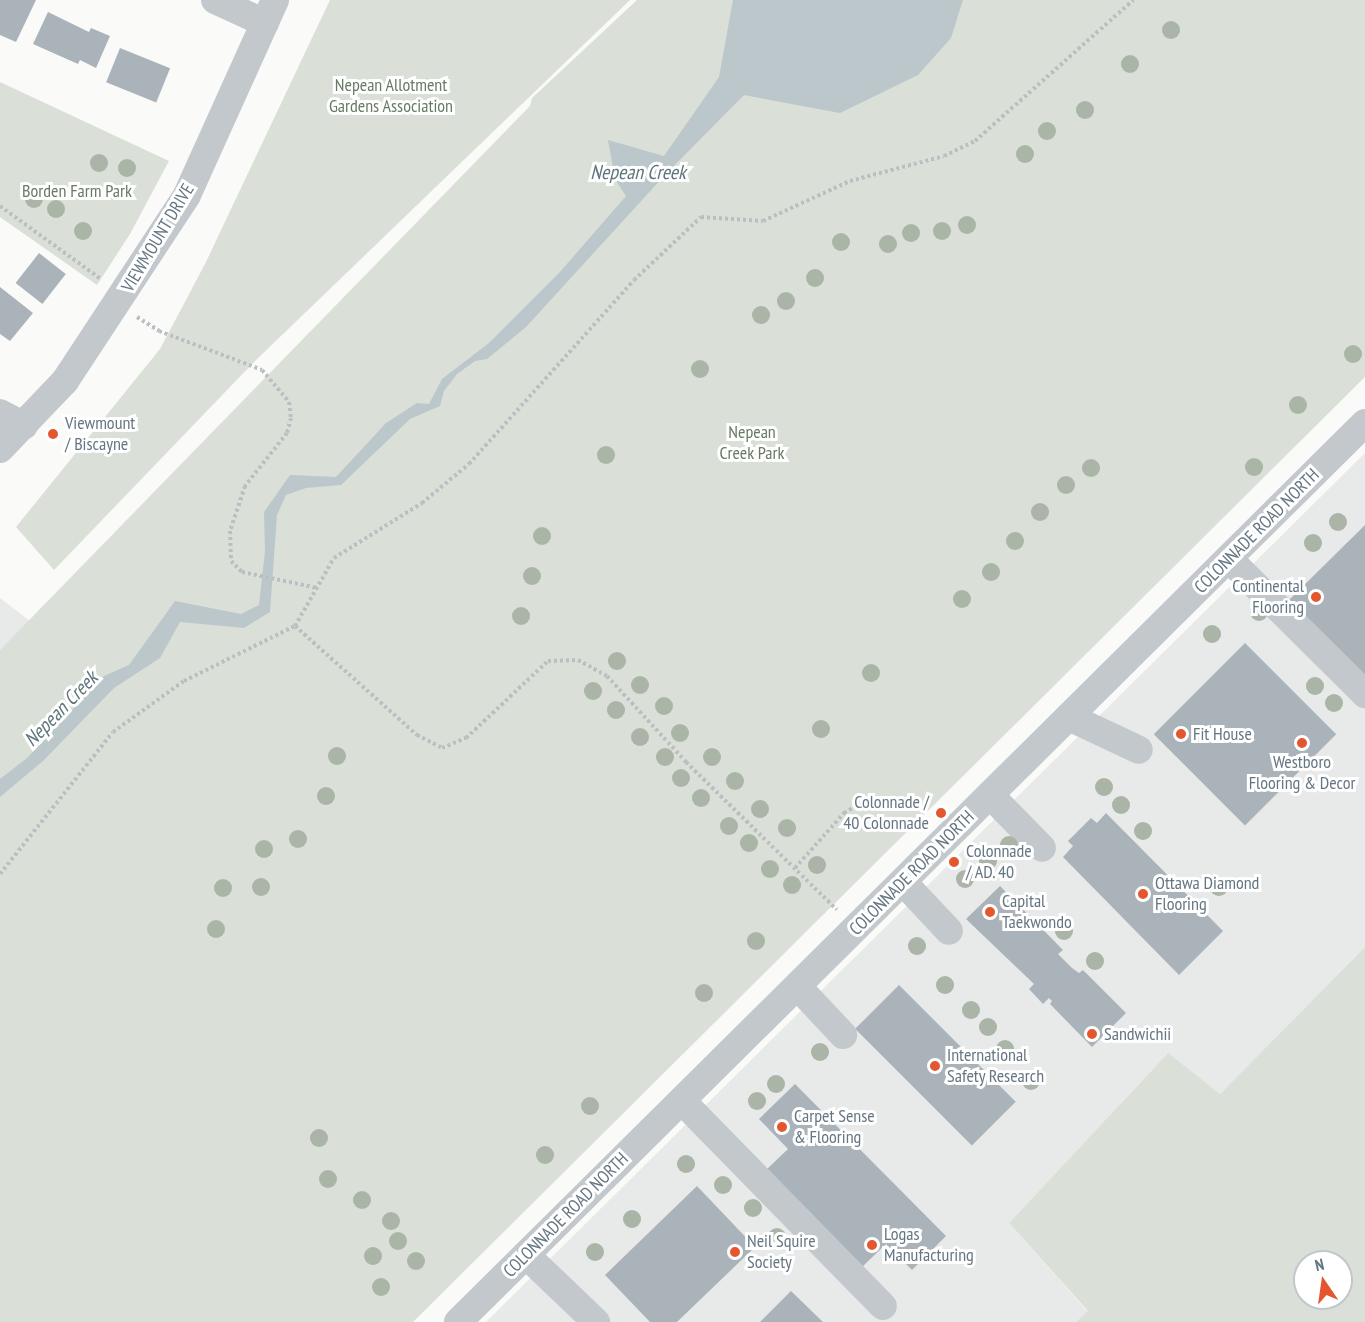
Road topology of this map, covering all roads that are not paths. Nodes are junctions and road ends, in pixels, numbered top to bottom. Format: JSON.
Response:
{"nodes":[{"id":1,"x":215,"y":0,"type":"edge"},
{"id":2,"x":270,"y":12,"type":"edge"},
{"id":3,"x":12,"y":419,"type":"edge"},
{"id":4,"x":1365,"y":423,"type":"edge"},
{"id":5,"x":0,"y":449,"type":"edge"},
{"id":6,"x":1228,"y":559,"type":"junction"},
{"id":7,"x":1365,"y":694,"type":"edge"},
{"id":8,"x":1069,"y":717,"type":"junction"},
{"id":9,"x":1139,"y":750,"type":"dead end"},
{"id":10,"x":990,"y":795,"type":"junction"},
{"id":11,"x":1042,"y":848,"type":"dead end"},
{"id":12,"x":903,"y":882,"type":"junction"},
{"id":13,"x":950,"y":931,"type":"dead end"},
{"id":14,"x":798,"y":987,"type":"junction"},
{"id":15,"x":843,"y":1035,"type":"dead end"},
{"id":16,"x":681,"y":1101,"type":"junction"},
{"id":17,"x":526,"y":1255,"type":"junction"},
{"id":18,"x":883,"y":1306,"type":"dead end"},
{"id":19,"x":458,"y":1322,"type":"edge"},
{"id":20,"x":596,"y":1322,"type":"edge"}],
"edges":[{"from":1,"to":2,"type":"street"},
{"from":2,"to":3,"type":"street","name":"VIEWMOUNT DRIVE"},
{"from":3,"to":5,"type":"street","name":"VIEWMOUNT DRIVE"},
{"from":4,"to":6,"type":"street","name":"COLONNADE ROAD NORTH"},
{"from":6,"to":7,"type":"street"},
{"from":6,"to":8,"type":"street","name":"COLONNADE ROAD NORTH"},
{"from":8,"to":9,"type":"street"},
{"from":8,"to":10,"type":"street","name":"COLONNADE ROAD NORTH"},
{"from":10,"to":11,"type":"street"},
{"from":10,"to":12,"type":"street","name":"COLONNADE ROAD NORTH"},
{"from":12,"to":13,"type":"street"},
{"from":12,"to":14,"type":"street","name":"COLONNADE ROAD NORTH"},
{"from":14,"to":15,"type":"street"},
{"from":14,"to":16,"type":"street","name":"COLONNADE ROAD NORTH"},
{"from":16,"to":17,"type":"street","name":"COLONNADE ROAD NORTH"},
{"from":16,"to":18,"type":"street"},
{"from":17,"to":19,"type":"street","name":"COLONNADE ROAD NORTH"},
{"from":17,"to":20,"type":"street"}]}
